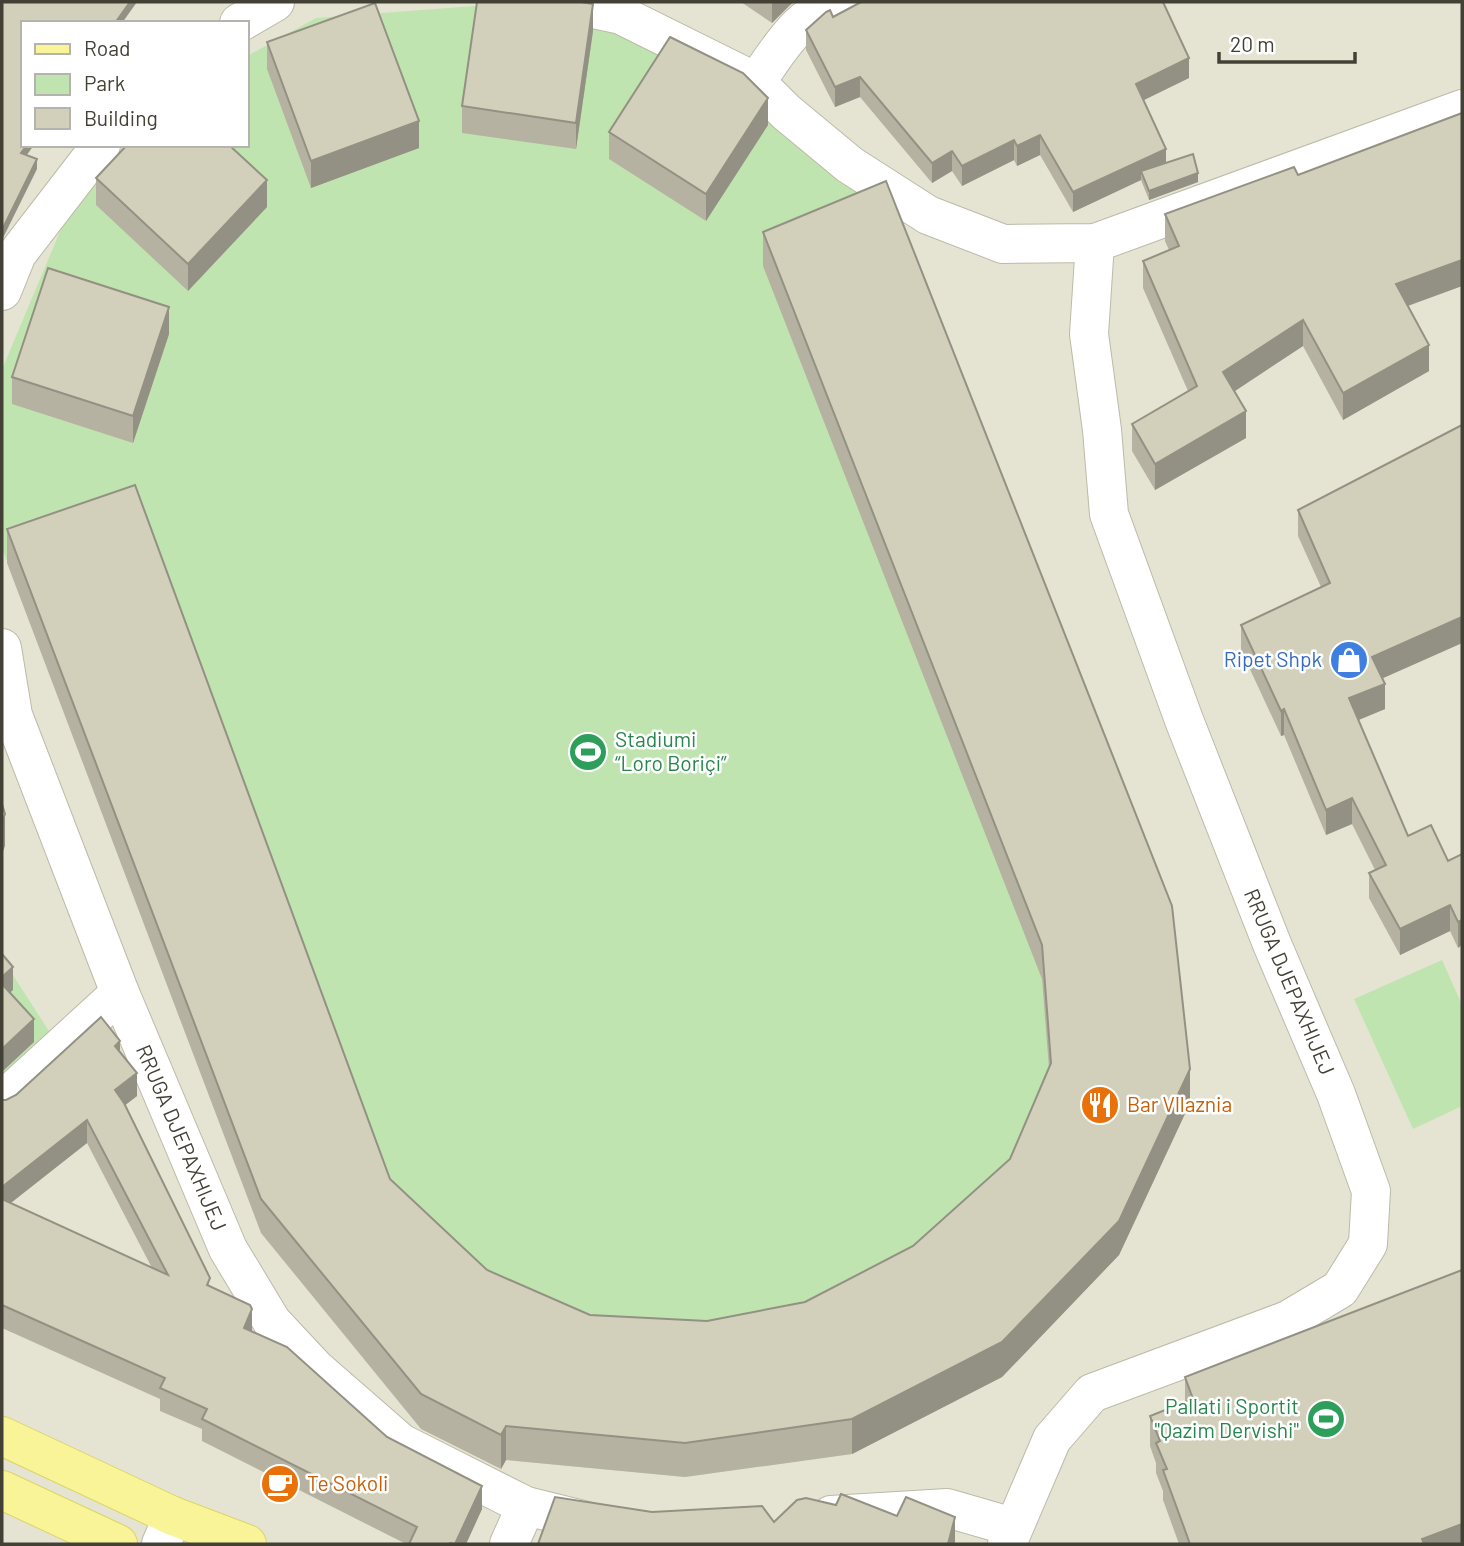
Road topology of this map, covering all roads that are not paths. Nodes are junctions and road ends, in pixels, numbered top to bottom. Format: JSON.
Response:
{"nodes":[{"id":1,"x":275,"y":2,"type":"edge"},
{"id":2,"x":561,"y":2,"type":"edge"},
{"id":3,"x":843,"y":2,"type":"edge"},
{"id":4,"x":242,"y":21,"type":"edge"},
{"id":5,"x":756,"y":82,"type":"junction"},
{"id":6,"x":1462,"y":109,"type":"edge"},
{"id":7,"x":99,"y":147,"type":"edge"},
{"id":8,"x":1095,"y":243,"type":"junction"},
{"id":9,"x":2,"y":291,"type":"edge"},
{"id":10,"x":2,"y":648,"type":"edge"},
{"id":11,"x":120,"y":993,"type":"junction"},
{"id":12,"x":2,"y":1101,"type":"edge"},
{"id":13,"x":2,"y":1436,"type":"edge"},
{"id":14,"x":2,"y":1490,"type":"edge"},
{"id":15,"x":526,"y":1506,"type":"junction"},
{"id":16,"x":801,"y":1520,"type":"edge"},
{"id":17,"x":167,"y":1530,"type":"edge"},
{"id":18,"x":639,"y":1532,"type":"edge"},
{"id":19,"x":1010,"y":1535,"type":"edge"},
{"id":20,"x":118,"y":1544,"type":"edge"},
{"id":21,"x":247,"y":1544,"type":"edge"},
{"id":22,"x":509,"y":1544,"type":"edge"}],
"edges":[{"from":1,"to":4,"type":"street"},
{"from":2,"to":5,"type":"street"},
{"from":3,"to":5,"type":"street"},
{"from":5,"to":8,"type":"street"},
{"from":6,"to":8,"type":"street"},
{"from":7,"to":9,"type":"street"},
{"from":8,"to":19,"type":"street","name":"RRUGA DJEPAXHIJEJ"},
{"from":10,"to":11,"type":"street","name":"RRUGA DJEPAXHIJEJ"},
{"from":11,"to":12,"type":"street"},
{"from":11,"to":15,"type":"street","name":"RRUGA DJEPAXHIJEJ"},
{"from":13,"to":17,"type":"main road"},
{"from":14,"to":20,"type":"main road"},
{"from":15,"to":18,"type":"street","name":"RRUGA DJEPAXHIJEJ"},
{"from":15,"to":22,"type":"street"},
{"from":16,"to":19,"type":"street"},
{"from":17,"to":21,"type":"main road"}]}
